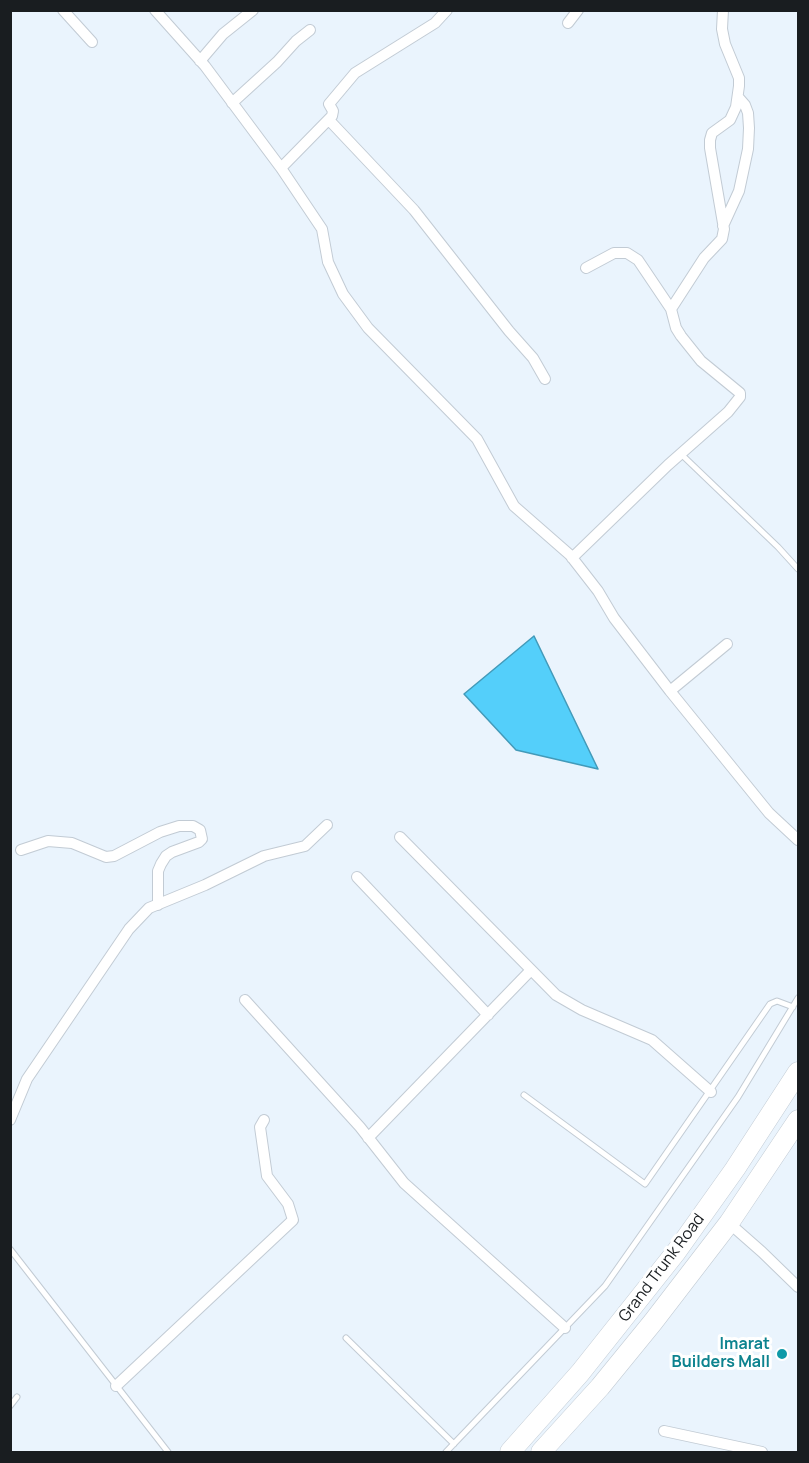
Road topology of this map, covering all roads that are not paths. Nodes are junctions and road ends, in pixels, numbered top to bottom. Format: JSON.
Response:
{"nodes":[{"id":1,"x":63,"y":10,"type":"edge"},
{"id":2,"x":172,"y":10,"type":"edge"},
{"id":3,"x":253,"y":10,"type":"edge"},
{"id":4,"x":447,"y":10,"type":"edge"},
{"id":5,"x":578,"y":10,"type":"edge"},
{"id":6,"x":723,"y":10,"type":"edge"},
{"id":7,"x":159,"y":14,"type":"edge"},
{"id":8,"x":568,"y":23,"type":"dead end"},
{"id":9,"x":310,"y":30,"type":"dead end"},
{"id":10,"x":92,"y":42,"type":"dead end"},
{"id":11,"x":200,"y":61,"type":"junction"},
{"id":12,"x":738,"y":97,"type":"junction"},
{"id":13,"x":232,"y":103,"type":"junction"},
{"id":14,"x":328,"y":120,"type":"junction"},
{"id":15,"x":281,"y":168,"type":"junction"},
{"id":16,"x":723,"y":226,"type":"junction"},
{"id":17,"x":586,"y":268,"type":"dead end"},
{"id":18,"x":671,"y":309,"type":"junction"},
{"id":19,"x":545,"y":379,"type":"dead end"},
{"id":20,"x":681,"y":454,"type":"junction"},
{"id":21,"x":572,"y":558,"type":"junction"},
{"id":22,"x":798,"y":569,"type":"edge"},
{"id":23,"x":727,"y":644,"type":"dead end"},
{"id":24,"x":670,"y":691,"type":"junction"},
{"id":25,"x":327,"y":825,"type":"dead end"},
{"id":26,"x":400,"y":837,"type":"dead end"},
{"id":27,"x":798,"y":840,"type":"edge"},
{"id":28,"x":21,"y":850,"type":"dead end"},
{"id":29,"x":357,"y":877,"type":"dead end"},
{"id":30,"x":158,"y":905,"type":"junction"},
{"id":31,"x":531,"y":970,"type":"junction"},
{"id":32,"x":798,"y":998,"type":"edge"},
{"id":33,"x":245,"y":1000,"type":"dead end"},
{"id":34,"x":793,"y":1007,"type":"junction"},
{"id":35,"x":488,"y":1015,"type":"junction"},
{"id":36,"x":798,"y":1072,"type":"edge"},
{"id":37,"x":711,"y":1092,"type":"junction"},
{"id":38,"x":524,"y":1095,"type":"dead end"},
{"id":39,"x":10,"y":1120,"type":"edge"},
{"id":40,"x":264,"y":1120,"type":"dead end"},
{"id":41,"x":798,"y":1120,"type":"edge"},
{"id":42,"x":368,"y":1138,"type":"junction"},
{"id":43,"x":729,"y":1223,"type":"junction"},
{"id":44,"x":10,"y":1249,"type":"edge"},
{"id":45,"x":798,"y":1287,"type":"edge"},
{"id":46,"x":565,"y":1328,"type":"junction"},
{"id":47,"x":346,"y":1338,"type":"dead end"},
{"id":48,"x":116,"y":1386,"type":"junction"},
{"id":49,"x":17,"y":1398,"type":"dead end"},
{"id":50,"x":10,"y":1406,"type":"edge"},
{"id":51,"x":664,"y":1431,"type":"dead end"},
{"id":52,"x":454,"y":1444,"type":"junction"},
{"id":53,"x":168,"y":1452,"type":"edge"},
{"id":54,"x":446,"y":1452,"type":"edge"},
{"id":55,"x":510,"y":1452,"type":"edge"},
{"id":56,"x":540,"y":1452,"type":"edge"},
{"id":57,"x":762,"y":1452,"type":"edge"}],
"edges":[{"from":1,"to":10,"type":"street"},
{"from":2,"to":7,"type":"street"},
{"from":3,"to":11,"type":"street"},
{"from":4,"to":14,"type":"street"},
{"from":5,"to":8,"type":"street"},
{"from":6,"to":12,"type":"street"},
{"from":7,"to":11,"type":"street"},
{"from":9,"to":13,"type":"street"},
{"from":11,"to":13,"type":"street"},
{"from":12,"to":16,"type":"street"},
{"from":12,"to":16,"type":"street"},
{"from":13,"to":15,"type":"street"},
{"from":14,"to":15,"type":"street"},
{"from":14,"to":19,"type":"street"},
{"from":15,"to":21,"type":"street"},
{"from":16,"to":18,"type":"street"},
{"from":17,"to":18,"type":"street"},
{"from":18,"to":20,"type":"street"},
{"from":20,"to":21,"type":"street"},
{"from":20,"to":22,"type":"lane"},
{"from":21,"to":24,"type":"street"},
{"from":23,"to":24,"type":"street"},
{"from":24,"to":27,"type":"street"},
{"from":25,"to":30,"type":"street"},
{"from":26,"to":31,"type":"street"},
{"from":28,"to":30,"type":"street"},
{"from":29,"to":35,"type":"street"},
{"from":30,"to":39,"type":"street"},
{"from":31,"to":35,"type":"street"},
{"from":31,"to":37,"type":"street"},
{"from":32,"to":34,"type":"lane"},
{"from":33,"to":42,"type":"street"},
{"from":34,"to":37,"type":"lane"},
{"from":34,"to":46,"type":"lane"},
{"from":35,"to":42,"type":"street"},
{"from":36,"to":55,"type":"highway","name":"Grand Trunk Road"},
{"from":37,"to":38,"type":"lane"},
{"from":40,"to":48,"type":"street"},
{"from":41,"to":43,"type":"highway","name":"Grand Trunk Road"},
{"from":42,"to":46,"type":"street"},
{"from":43,"to":45,"type":"street"},
{"from":43,"to":56,"type":"highway","name":"Grand Trunk Road"},
{"from":44,"to":48,"type":"lane"},
{"from":46,"to":52,"type":"lane"},
{"from":47,"to":52,"type":"lane"},
{"from":48,"to":53,"type":"lane"},
{"from":49,"to":50,"type":"lane"},
{"from":51,"to":57,"type":"street"},
{"from":52,"to":54,"type":"lane"}]}
